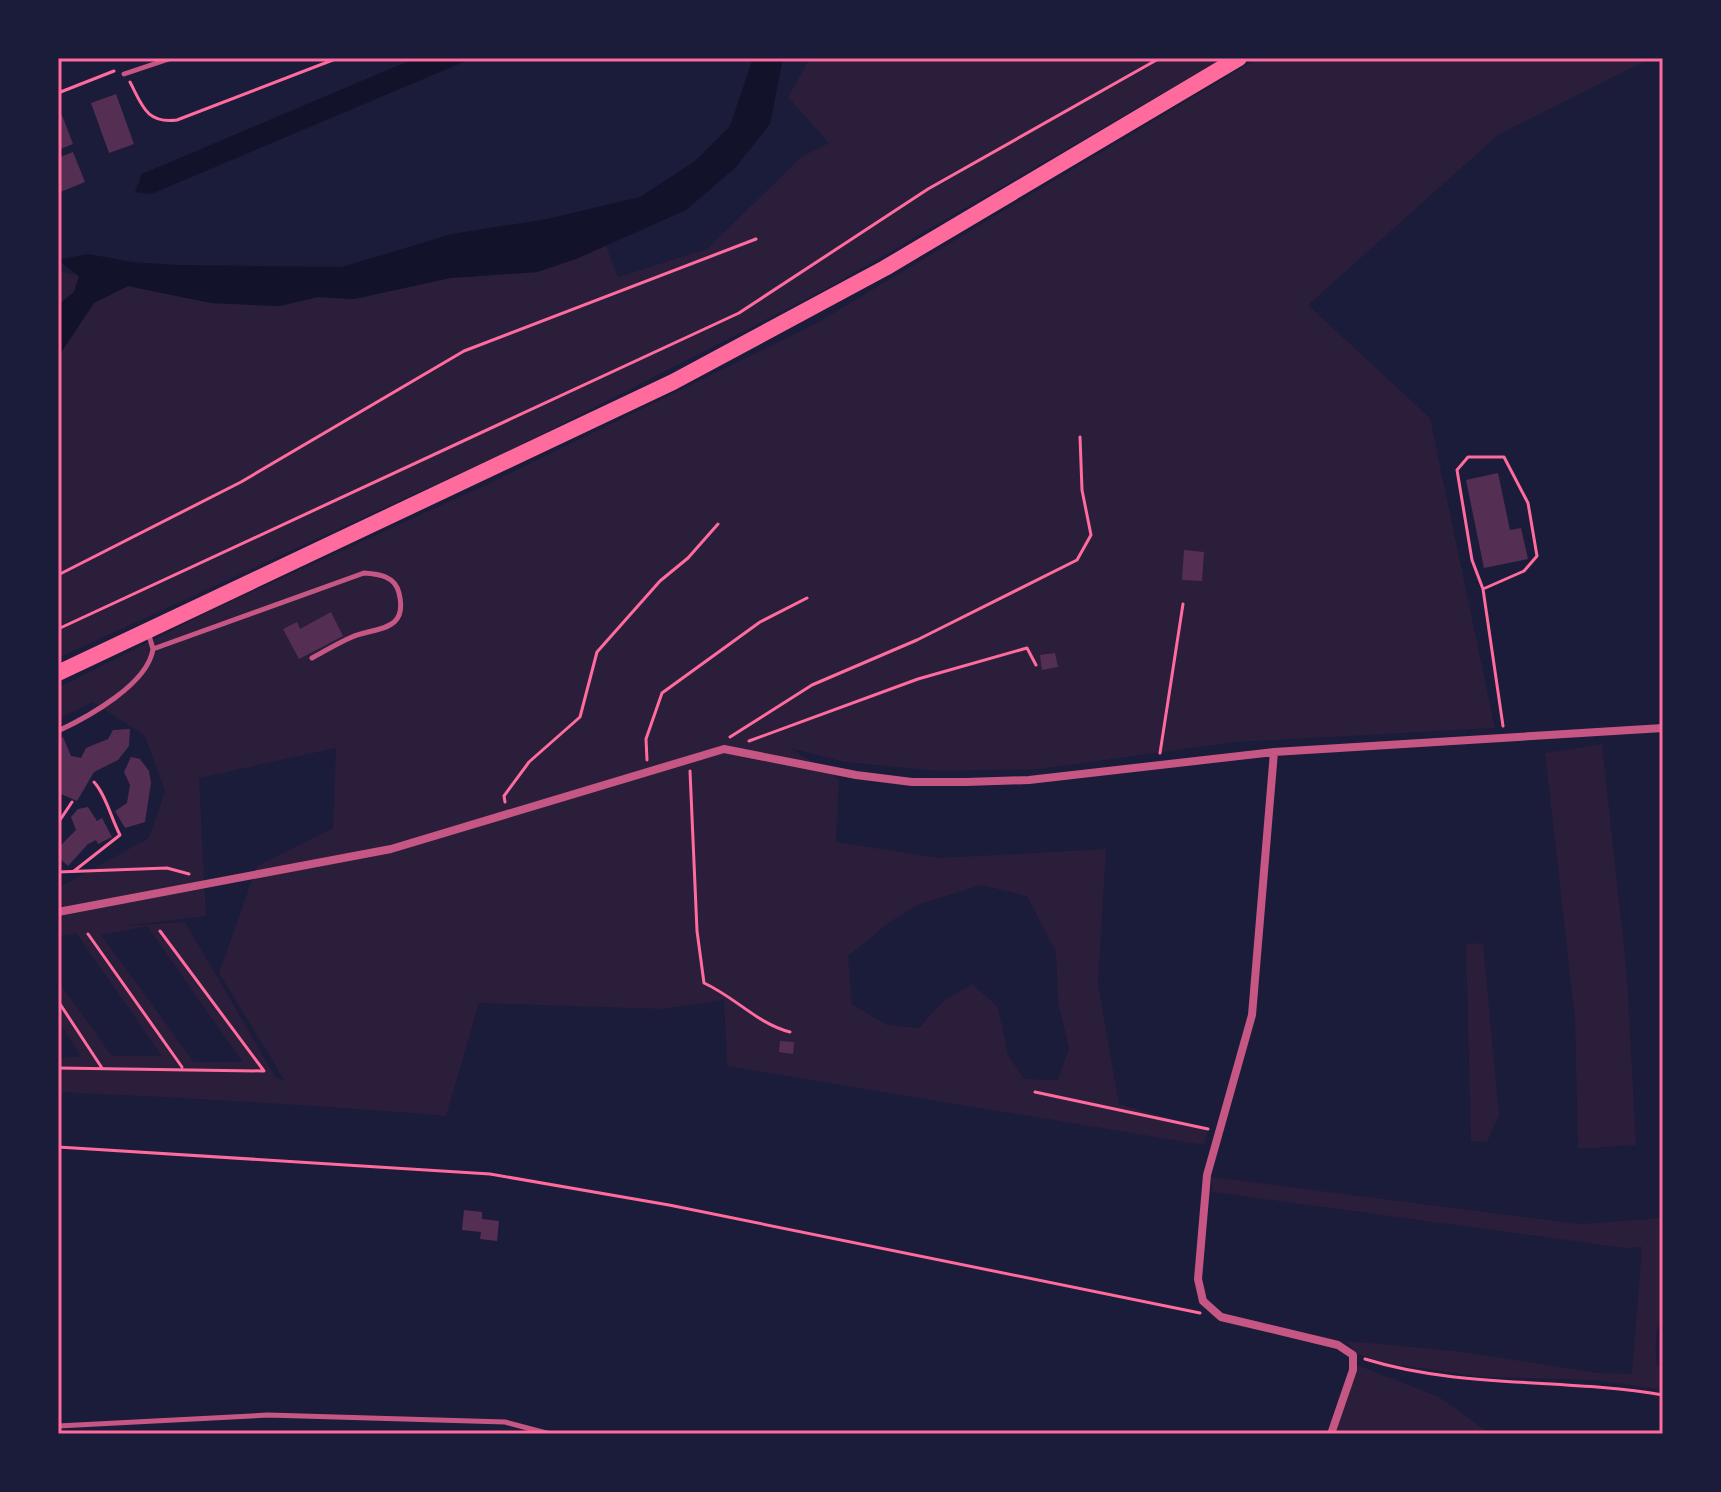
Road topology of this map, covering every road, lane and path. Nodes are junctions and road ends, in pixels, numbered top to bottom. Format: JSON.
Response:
{"nodes":[{"id":1,"x":172,"y":58,"type":"edge"},
{"id":2,"x":338,"y":58,"type":"edge"},
{"id":3,"x":1160,"y":58,"type":"edge"},
{"id":4,"x":1239,"y":58,"type":"edge"},
{"id":5,"x":124,"y":74,"type":"junction"},
{"id":6,"x":58,"y":93,"type":"edge"},
{"id":7,"x":756,"y":239,"type":"dead end"},
{"id":8,"x":1080,"y":437,"type":"dead end"},
{"id":9,"x":718,"y":524,"type":"dead end"},
{"id":10,"x":58,"y":575,"type":"edge"},
{"id":11,"x":1483,"y":589,"type":"junction"},
{"id":12,"x":807,"y":598,"type":"dead end"},
{"id":13,"x":1183,"y":604,"type":"dead end"},
{"id":14,"x":58,"y":629,"type":"edge"},
{"id":15,"x":148,"y":631,"type":"junction"},
{"id":16,"x":153,"y":649,"type":"junction"},
{"id":17,"x":312,"y":658,"type":"dead end"},
{"id":18,"x":1036,"y":665,"type":"dead end"},
{"id":19,"x":58,"y":673,"type":"edge"},
{"id":20,"x":1663,"y":728,"type":"edge"},
{"id":21,"x":58,"y":731,"type":"edge"},
{"id":22,"x":1504,"y":738,"type":"junction"},
{"id":23,"x":724,"y":749,"type":"junction"},
{"id":24,"x":1274,"y":752,"type":"junction"},
{"id":25,"x":689,"y":759,"type":"junction"},
{"id":26,"x":1158,"y":765,"type":"junction"},
{"id":27,"x":647,"y":772,"type":"junction"},
{"id":28,"x":94,"y":782,"type":"dead end"},
{"id":29,"x":72,"y":802,"type":"dead end"},
{"id":30,"x":508,"y":814,"type":"junction"},
{"id":31,"x":58,"y":823,"type":"edge"},
{"id":32,"x":74,"y":871,"type":"junction"},
{"id":33,"x":58,"y":872,"type":"edge"},
{"id":34,"x":194,"y":875,"type":"dead end"},
{"id":35,"x":58,"y":912,"type":"edge"},
{"id":36,"x":160,"y":931,"type":"dead end"},
{"id":37,"x":88,"y":934,"type":"dead end"},
{"id":38,"x":58,"y":1001,"type":"edge"},
{"id":39,"x":790,"y":1032,"type":"dead end"},
{"id":40,"x":182,"y":1067,"type":"junction"},
{"id":41,"x":58,"y":1068,"type":"edge"},
{"id":42,"x":102,"y":1068,"type":"junction"},
{"id":43,"x":1035,"y":1092,"type":"dead end"},
{"id":44,"x":1219,"y":1132,"type":"junction"},
{"id":45,"x":58,"y":1147,"type":"edge"},
{"id":46,"x":1221,"y":1317,"type":"junction"},
{"id":47,"x":1353,"y":1355,"type":"junction"},
{"id":48,"x":1663,"y":1395,"type":"edge"},
{"id":49,"x":58,"y":1426,"type":"edge"},
{"id":50,"x":550,"y":1434,"type":"edge"},
{"id":51,"x":1331,"y":1434,"type":"edge"}],
"edges":[{"from":1,"to":5,"type":"lane"},
{"from":2,"to":5,"type":"path"},
{"from":3,"to":14,"type":"path"},
{"from":4,"to":15,"type":"main road"},
{"from":5,"to":6,"type":"path"},
{"from":7,"to":10,"type":"path"},
{"from":8,"to":23,"type":"path"},
{"from":9,"to":30,"type":"path"},
{"from":11,"to":11,"type":"path"},
{"from":11,"to":22,"type":"path"},
{"from":12,"to":27,"type":"path"},
{"from":13,"to":26,"type":"path"},
{"from":15,"to":16,"type":"lane"},
{"from":15,"to":19,"type":"main road"},
{"from":16,"to":17,"type":"lane"},
{"from":16,"to":21,"type":"lane"},
{"from":18,"to":23,"type":"path"},
{"from":20,"to":22,"type":"street"},
{"from":22,"to":24,"type":"street"},
{"from":23,"to":25,"type":"street"},
{"from":23,"to":26,"type":"street"},
{"from":24,"to":26,"type":"street"},
{"from":24,"to":44,"type":"street"},
{"from":25,"to":27,"type":"street"},
{"from":25,"to":39,"type":"path"},
{"from":27,"to":30,"type":"street"},
{"from":28,"to":32,"type":"path"},
{"from":29,"to":31,"type":"path"},
{"from":30,"to":35,"type":"street"},
{"from":32,"to":33,"type":"path"},
{"from":32,"to":34,"type":"path"},
{"from":36,"to":40,"type":"path"},
{"from":37,"to":40,"type":"path"},
{"from":38,"to":42,"type":"path"},
{"from":40,"to":42,"type":"path"},
{"from":41,"to":42,"type":"path"},
{"from":43,"to":44,"type":"path"},
{"from":44,"to":46,"type":"street"},
{"from":45,"to":46,"type":"path"},
{"from":46,"to":47,"type":"street"},
{"from":47,"to":48,"type":"path"},
{"from":47,"to":51,"type":"street"},
{"from":49,"to":50,"type":"lane"}]}
